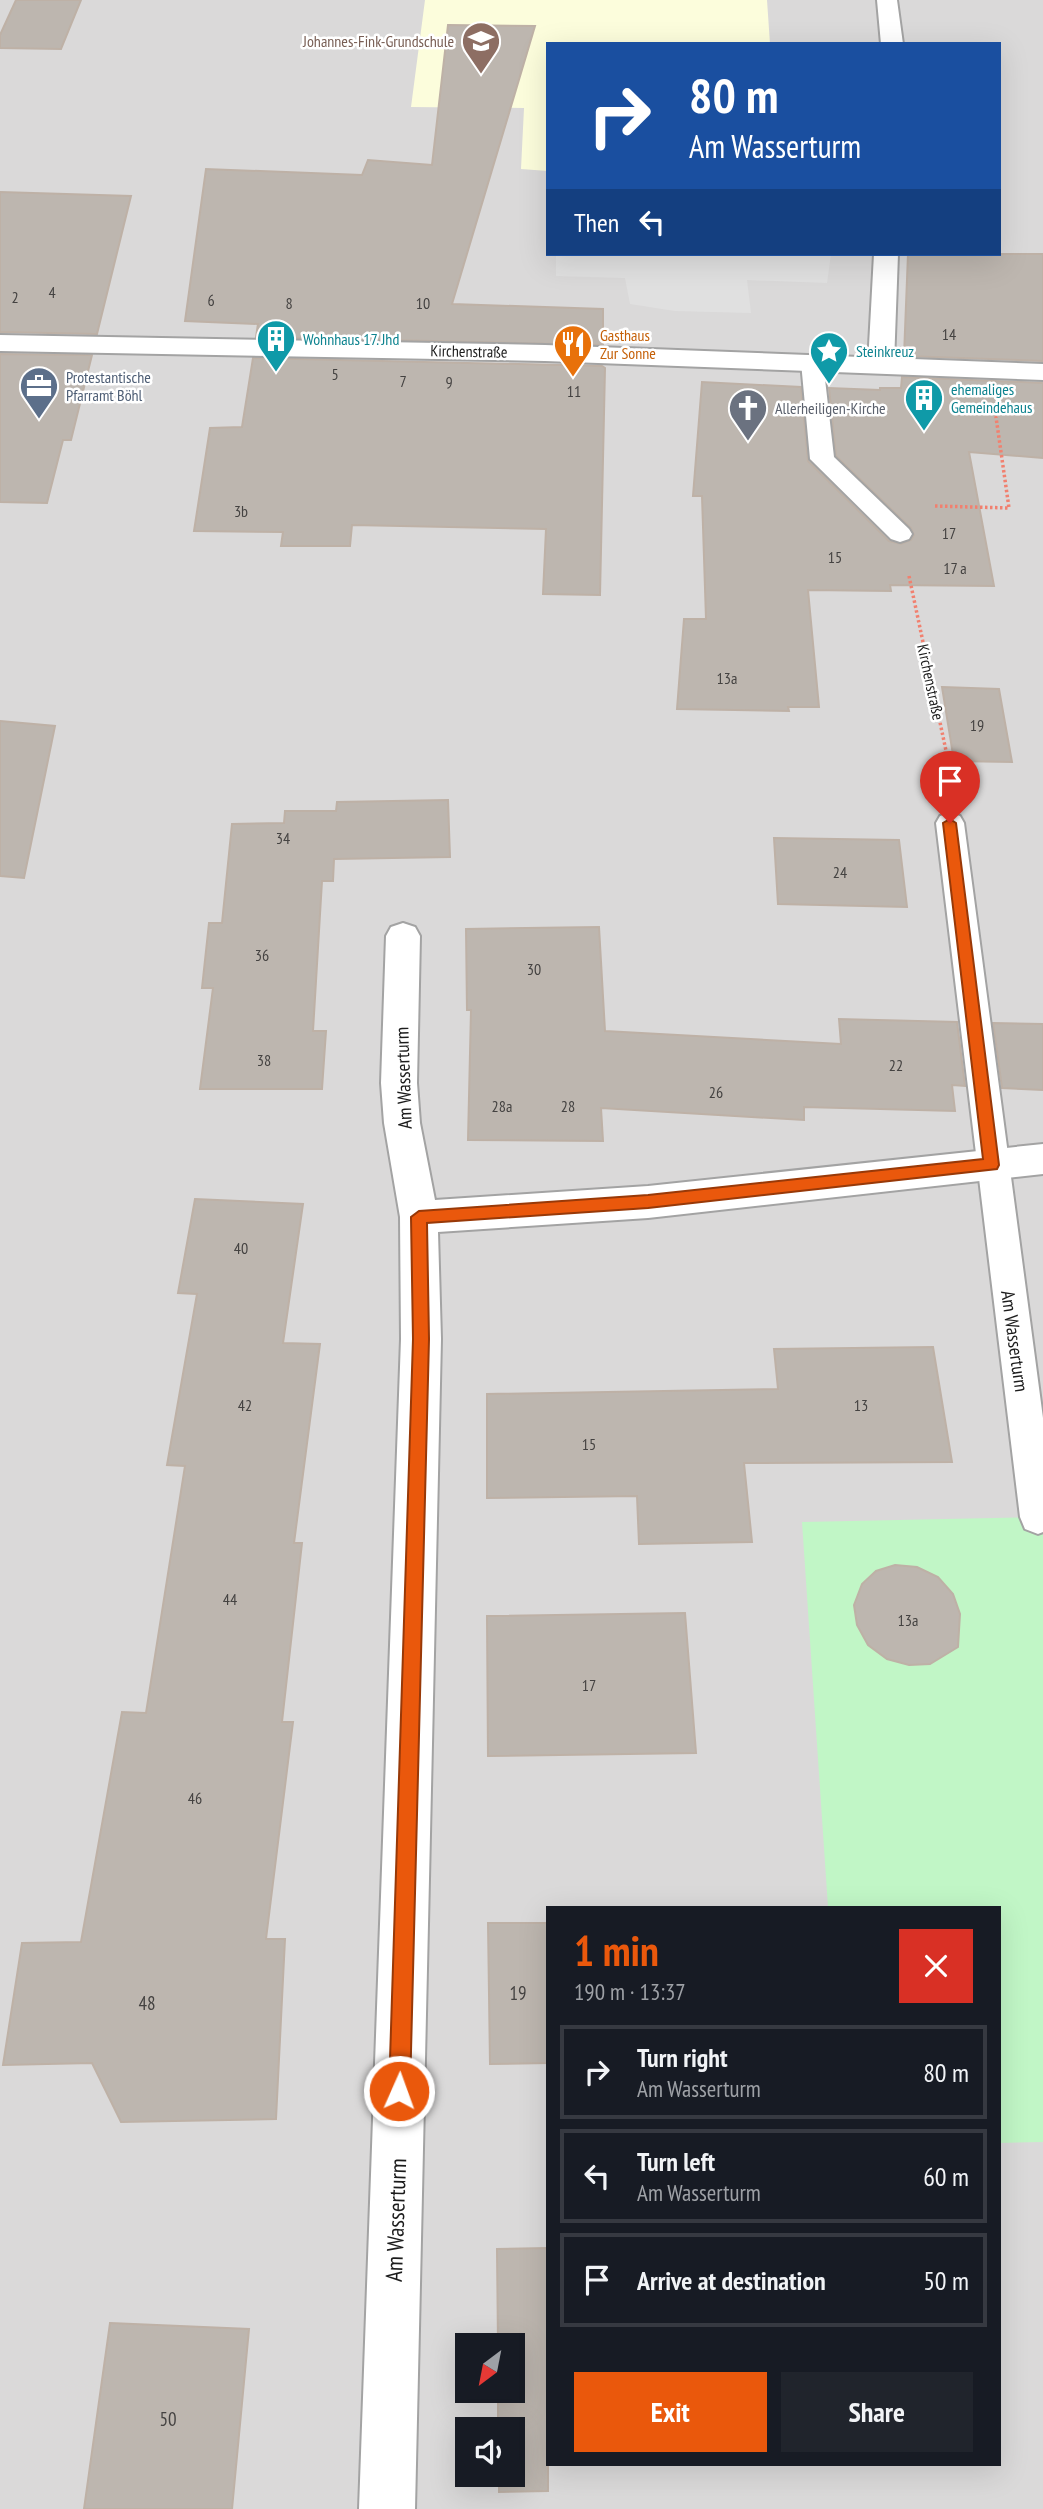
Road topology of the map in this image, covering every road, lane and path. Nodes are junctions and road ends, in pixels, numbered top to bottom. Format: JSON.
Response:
{"nodes":[{"id":1,"x":887,"y":0,"type":"edge"},
{"id":2,"x":892,"y":42,"type":"edge"},
{"id":3,"x":886,"y":256,"type":"edge"},
{"id":4,"x":0,"y":343,"type":"edge"},
{"id":5,"x":812,"y":362,"type":"junction"},
{"id":6,"x":881,"y":365,"type":"junction"},
{"id":7,"x":989,"y":370,"type":"junction"},
{"id":8,"x":1043,"y":372,"type":"edge"},
{"id":9,"x":868,"y":504,"type":"junction"},
{"id":10,"x":900,"y":534,"type":"joint"},
{"id":11,"x":950,"y":823,"type":"joint"},
{"id":12,"x":402,"y":936,"type":"dead end"},
{"id":13,"x":1043,"y":1159,"type":"edge"},
{"id":14,"x":992,"y":1165,"type":"junction"},
{"id":15,"x":419,"y":1217,"type":"junction"},
{"id":16,"x":1038,"y":1517,"type":"dead end"},
{"id":17,"x":387,"y":2509,"type":"edge"}],
"edges":[{"from":1,"to":2,"type":"street"},
{"from":3,"to":6,"type":"street"},
{"from":4,"to":5,"type":"street","name":"Kirchenstraße"},
{"from":5,"to":6,"type":"street","name":"Kirchenstraße"},
{"from":5,"to":9,"type":"lane"},
{"from":6,"to":7,"type":"street","name":"Kirchenstraße"},
{"from":7,"to":8,"type":"street","name":"Kirchenstraße"},
{"from":7,"to":9,"type":"path"},
{"from":9,"to":10,"type":"lane"},
{"from":10,"to":11,"type":"path","name":"Kirchenstraße"},
{"from":11,"to":14,"type":"lane","name":"Am Wasserturm"},
{"from":12,"to":15,"type":"street","name":"Am Wasserturm"},
{"from":13,"to":14,"type":"street"},
{"from":14,"to":15,"type":"street"},
{"from":14,"to":16,"type":"lane","name":"Am Wasserturm"},
{"from":15,"to":17,"type":"street","name":"Am Wasserturm"}]}
